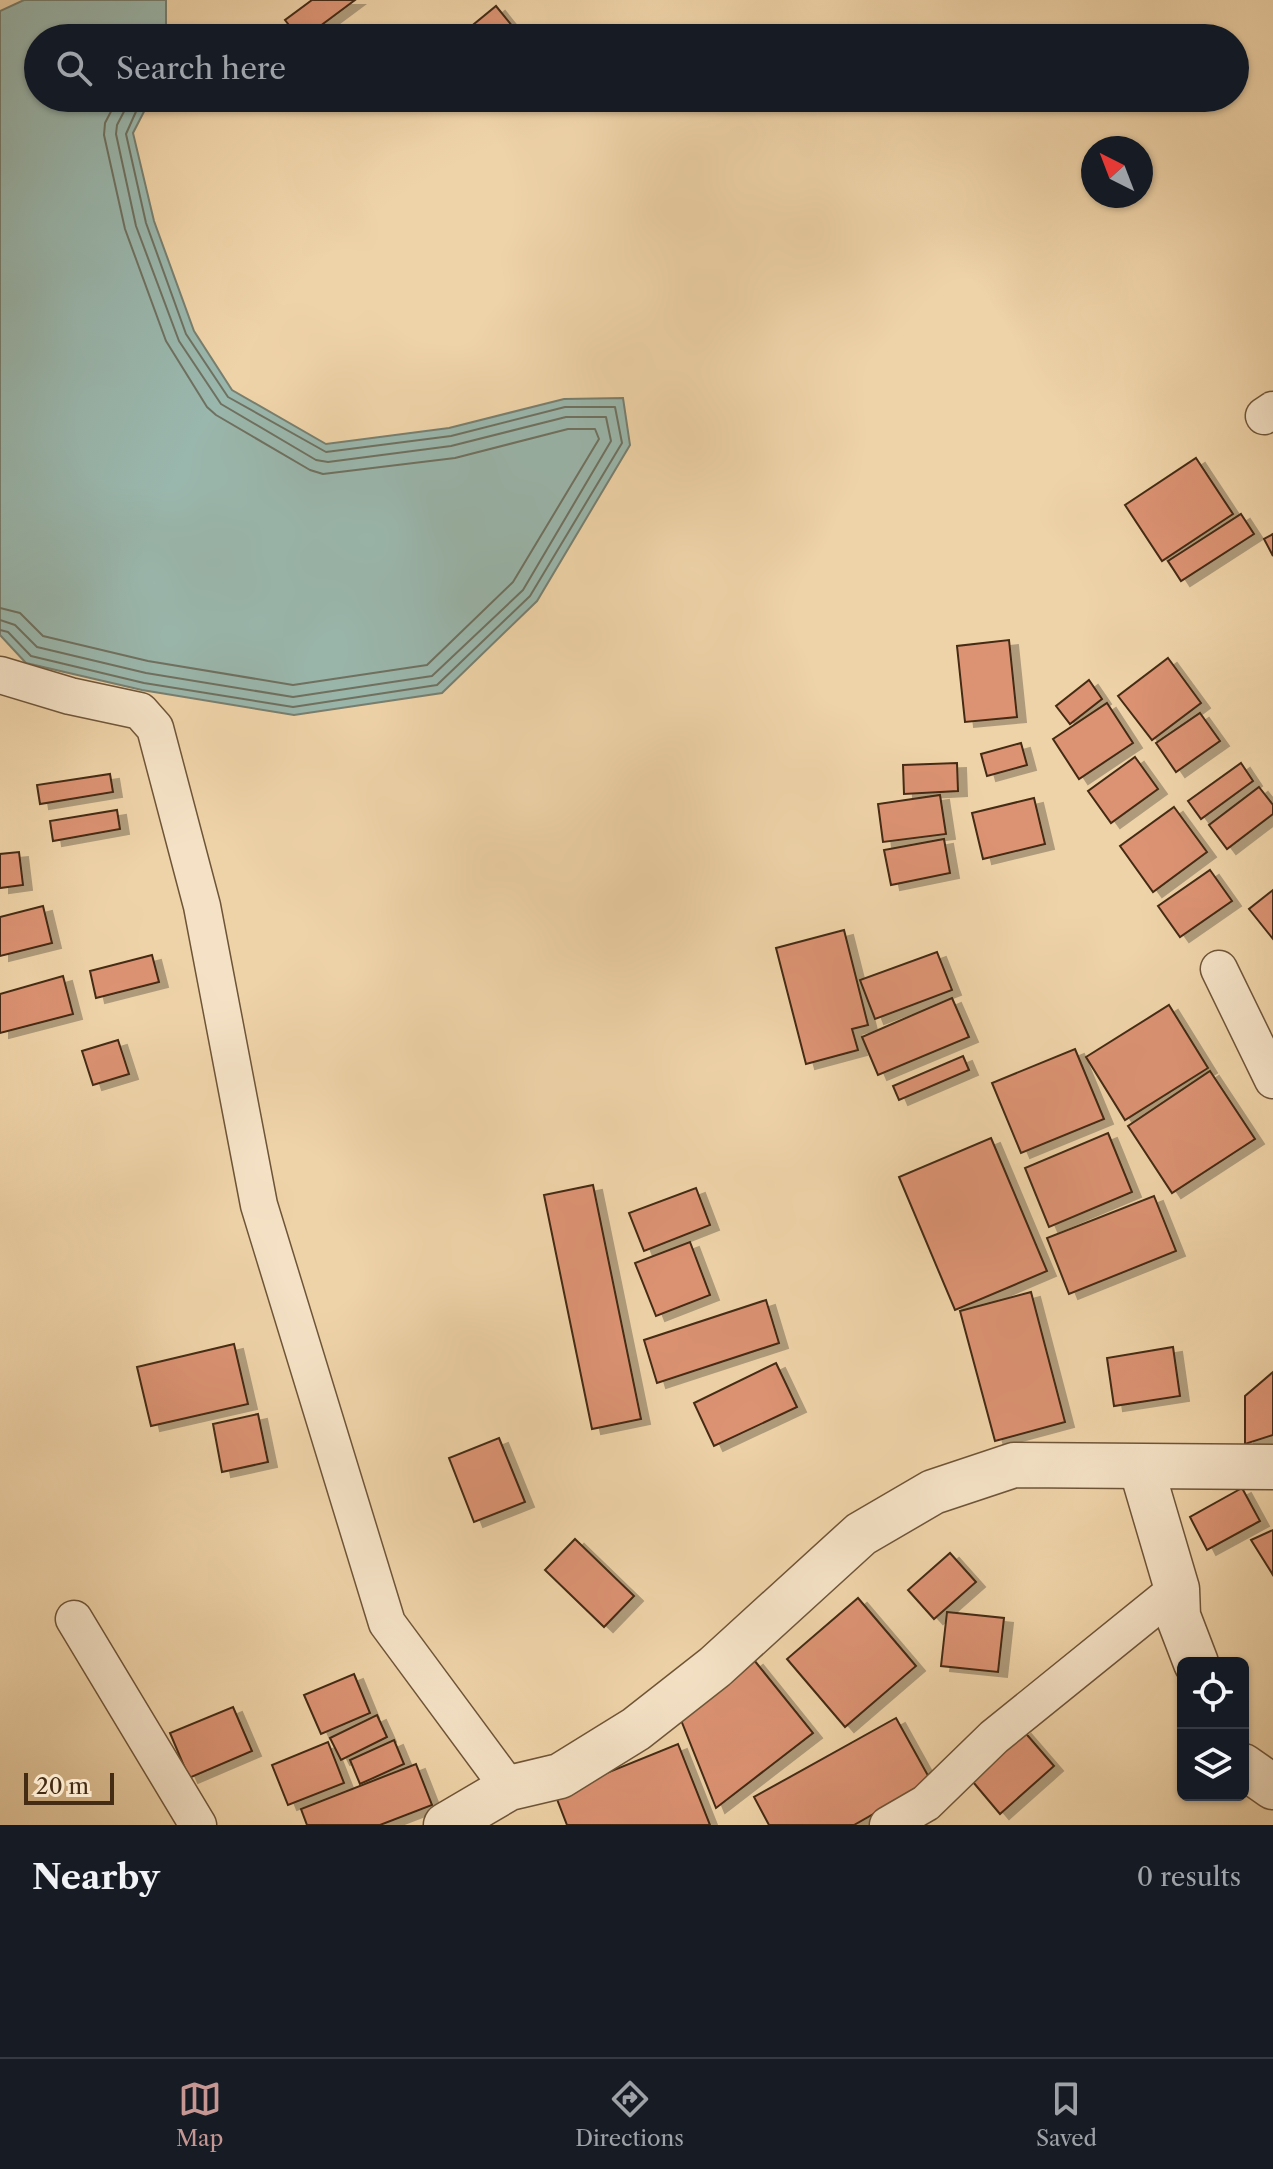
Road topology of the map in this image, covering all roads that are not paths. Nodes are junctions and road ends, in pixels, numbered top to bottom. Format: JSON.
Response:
{"nodes":[{"id":1,"x":0,"y":675,"type":"edge"},
{"id":2,"x":1219,"y":969,"type":"dead end"},
{"id":3,"x":1273,"y":1080,"type":"edge"},
{"id":4,"x":1141,"y":1467,"type":"junction"},
{"id":5,"x":1273,"y":1467,"type":"edge"},
{"id":6,"x":1177,"y":1589,"type":"junction"},
{"id":7,"x":74,"y":1619,"type":"dead end"},
{"id":8,"x":1194,"y":1657,"type":"edge"},
{"id":9,"x":1249,"y":1770,"type":"edge"},
{"id":10,"x":1273,"y":1787,"type":"edge"},
{"id":11,"x":509,"y":1788,"type":"junction"},
{"id":12,"x":198,"y":1825,"type":"edge"},
{"id":13,"x":446,"y":1825,"type":"edge"},
{"id":14,"x":888,"y":1825,"type":"edge"}],
"edges":[{"from":1,"to":11,"type":"street"},
{"from":2,"to":3,"type":"street"},
{"from":4,"to":5,"type":"street"},
{"from":4,"to":6,"type":"street"},
{"from":4,"to":11,"type":"street"},
{"from":6,"to":8,"type":"street"},
{"from":6,"to":14,"type":"street"},
{"from":7,"to":12,"type":"street"},
{"from":9,"to":10,"type":"street"},
{"from":11,"to":13,"type":"street"}]}
